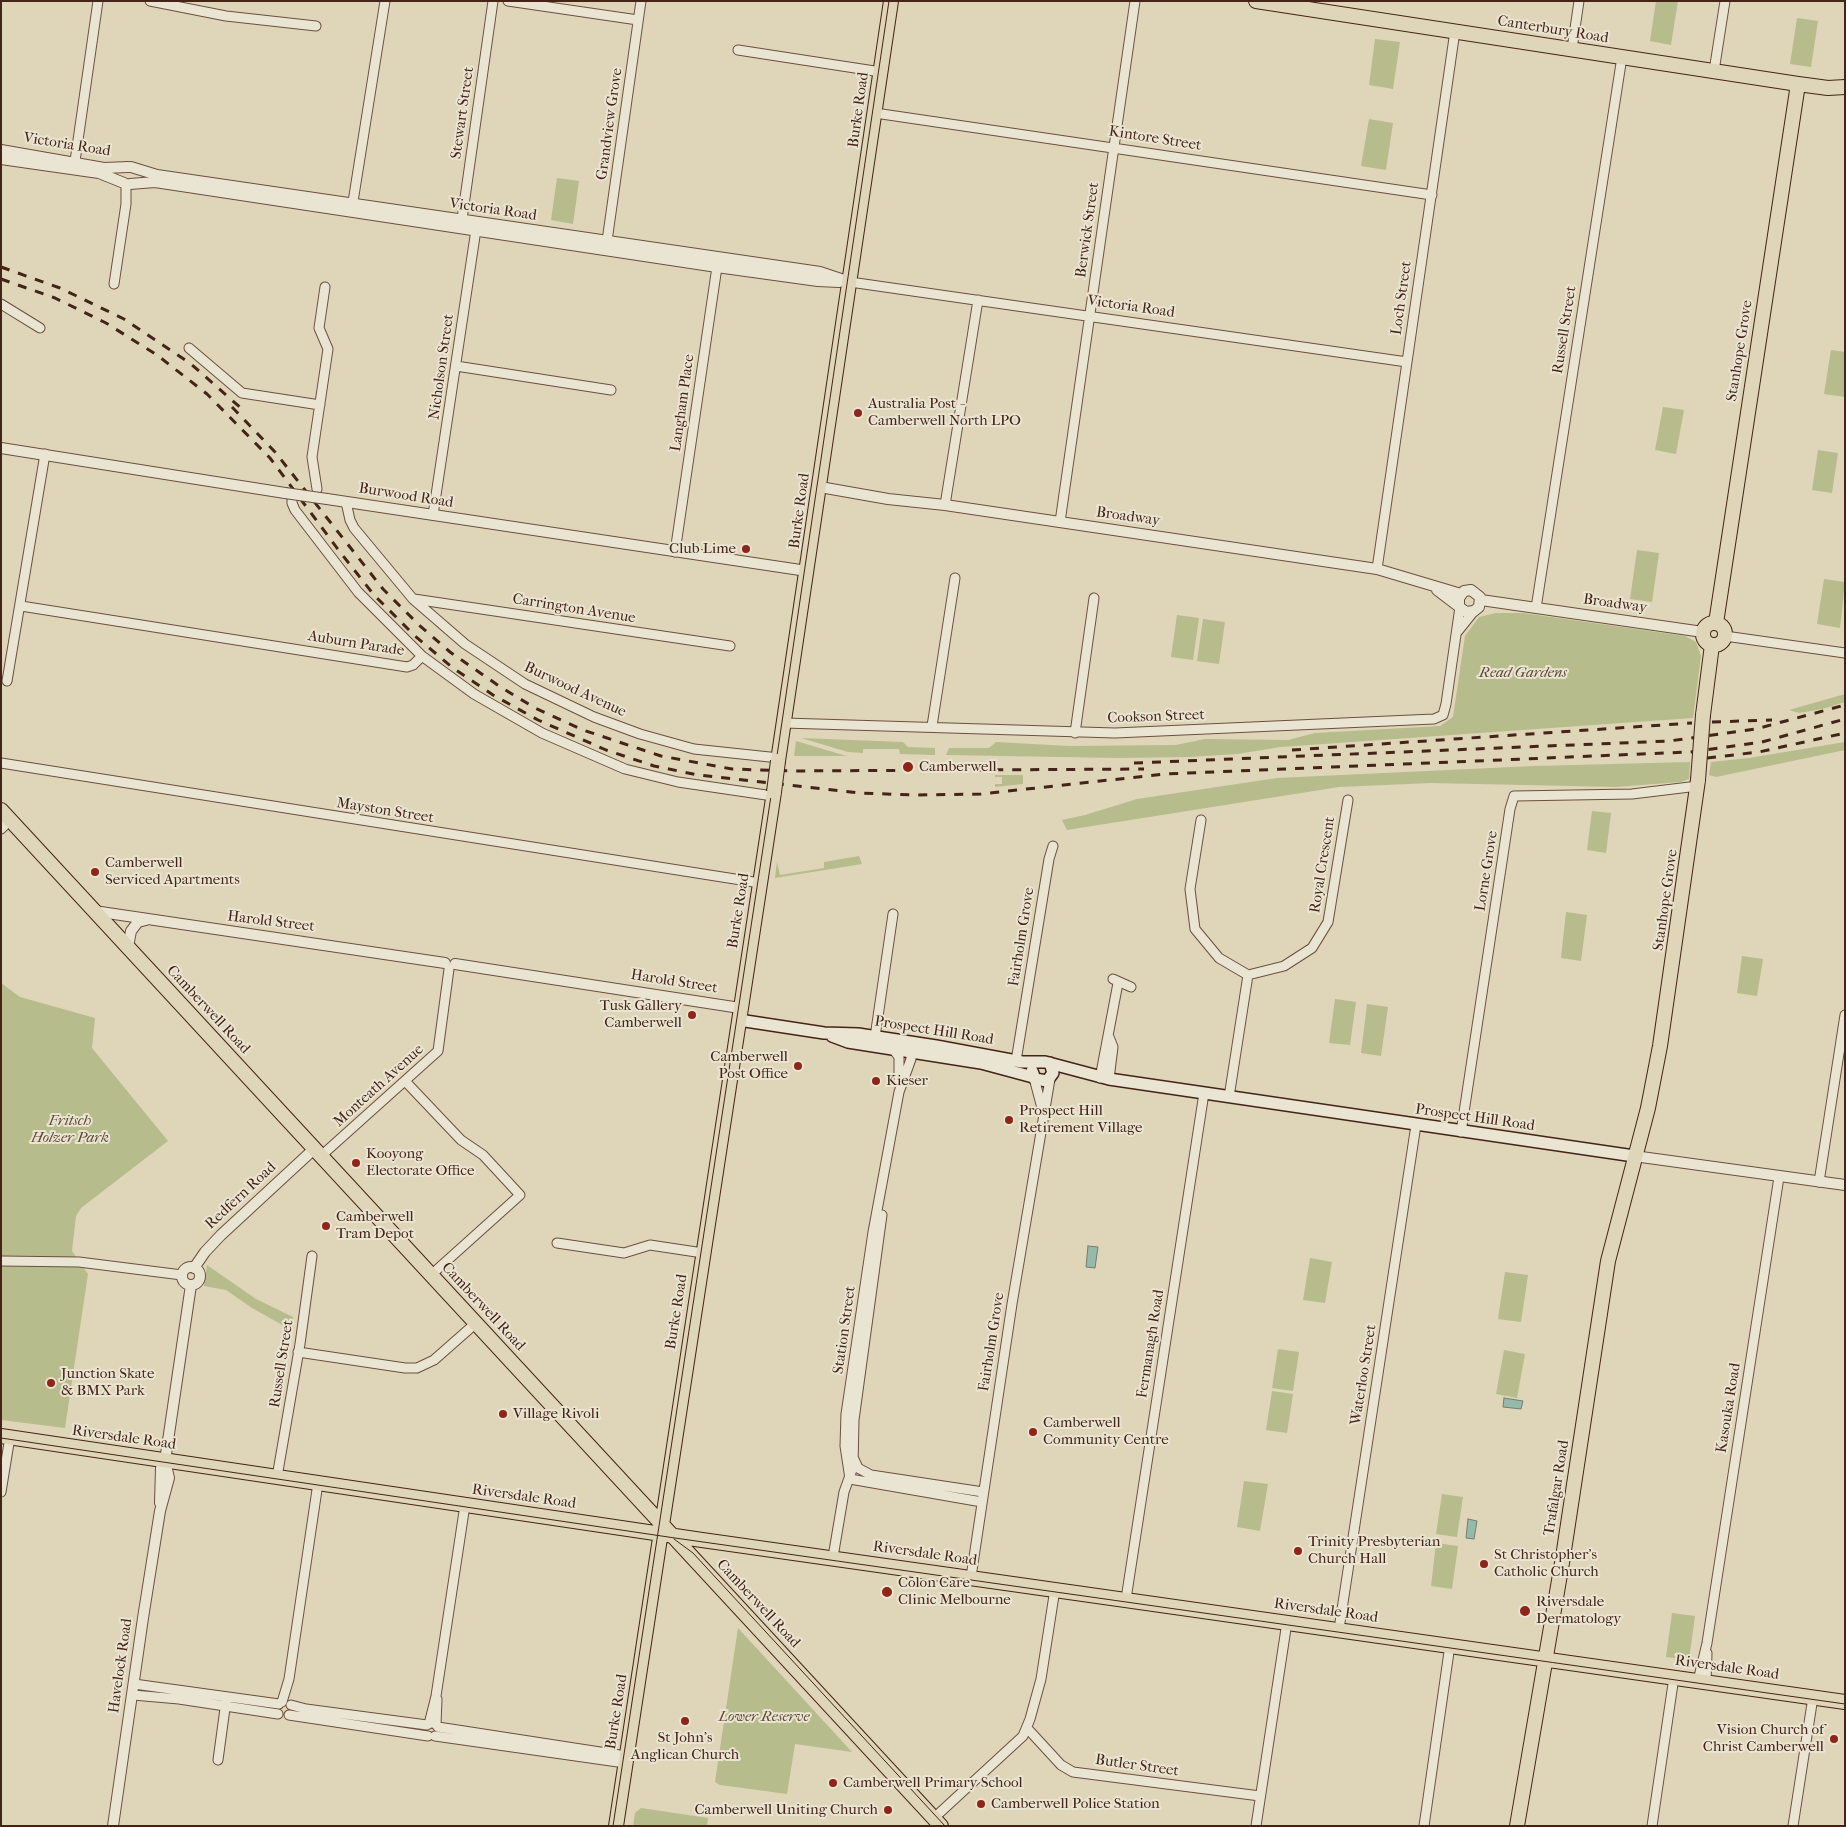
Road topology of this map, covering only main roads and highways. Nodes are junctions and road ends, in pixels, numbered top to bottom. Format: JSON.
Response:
{"nodes":[{"id":1,"x":891,"y":1,"type":"edge"},
{"id":2,"x":1256,"y":1,"type":"edge"},
{"id":3,"x":1286,"y":4,"type":"edge"},
{"id":4,"x":1798,"y":84,"type":"junction"},
{"id":5,"x":1845,"y":86,"type":"edge"},
{"id":6,"x":1716,"y":623,"type":"junction"},
{"id":7,"x":1712,"y":645,"type":"junction"},
{"id":8,"x":4,"y":820,"type":"edge"},
{"id":9,"x":739,"y":1014,"type":"junction"},
{"id":10,"x":893,"y":1044,"type":"junction"},
{"id":11,"x":945,"y":1052,"type":"junction"},
{"id":12,"x":1044,"y":1063,"type":"junction"},
{"id":13,"x":1017,"y":1067,"type":"junction"},
{"id":14,"x":1033,"y":1078,"type":"junction"},
{"id":15,"x":1050,"y":1078,"type":"junction"},
{"id":16,"x":1105,"y":1078,"type":"junction"},
{"id":17,"x":1634,"y":1156,"type":"junction"},
{"id":18,"x":5,"y":1437,"type":"edge"},
{"id":19,"x":665,"y":1531,"type":"junction"},
{"id":20,"x":1545,"y":1659,"type":"junction"},
{"id":21,"x":1845,"y":1702,"type":"edge"},
{"id":22,"x":938,"y":1822,"type":"edge"},
{"id":23,"x":616,"y":1826,"type":"edge"},
{"id":24,"x":1517,"y":1826,"type":"edge"}],
"edges":[{"from":1,"to":9,"type":"main road","name":"Burke Road","bridge":true},
{"from":2,"to":3,"type":"main road","name":"Canterbury Road"},
{"from":3,"to":4,"type":"main road","name":"Canterbury Road"},
{"from":4,"to":5,"type":"main road","name":"Canterbury Road"},
{"from":4,"to":6,"type":"main road","name":"Stanhope Grove"},
{"from":6,"to":7,"type":"main road"},
{"from":6,"to":7,"type":"main road"},
{"from":7,"to":17,"type":"main road","name":"Stanhope Grove","bridge":true},
{"from":8,"to":19,"type":"main road","name":"Camberwell Road"},
{"from":9,"to":10,"type":"main road","name":"Prospect Hill Road"},
{"from":9,"to":19,"type":"main road","name":"Burke Road"},
{"from":10,"to":11,"type":"main road","name":"Prospect Hill Road"},
{"from":10,"to":11,"type":"main road","name":"Prospect Hill Road"},
{"from":11,"to":13,"type":"main road","name":"Prospect Hill Road"},
{"from":12,"to":13,"type":"main road","name":"Prospect Hill Road"},
{"from":12,"to":14,"type":"main road"},
{"from":12,"to":15,"type":"main road"},
{"from":12,"to":16,"type":"main road","name":"Prospect Hill Road"},
{"from":13,"to":14,"type":"main road","name":"Prospect Hill Road"},
{"from":14,"to":15,"type":"main road"},
{"from":15,"to":16,"type":"main road","name":"Prospect Hill Road"},
{"from":16,"to":17,"type":"main road","name":"Prospect Hill Road"},
{"from":17,"to":20,"type":"main road","name":"Trafalgar Road"},
{"from":18,"to":19,"type":"main road","name":"Riversdale Road"},
{"from":19,"to":20,"type":"main road","name":"Riversdale Road"},
{"from":19,"to":22,"type":"main road","name":"Camberwell Road"},
{"from":19,"to":23,"type":"main road","name":"Burke Road"},
{"from":20,"to":21,"type":"main road","name":"Riversdale Road"},
{"from":20,"to":24,"type":"main road","name":"Trafalgar Road"}]}
